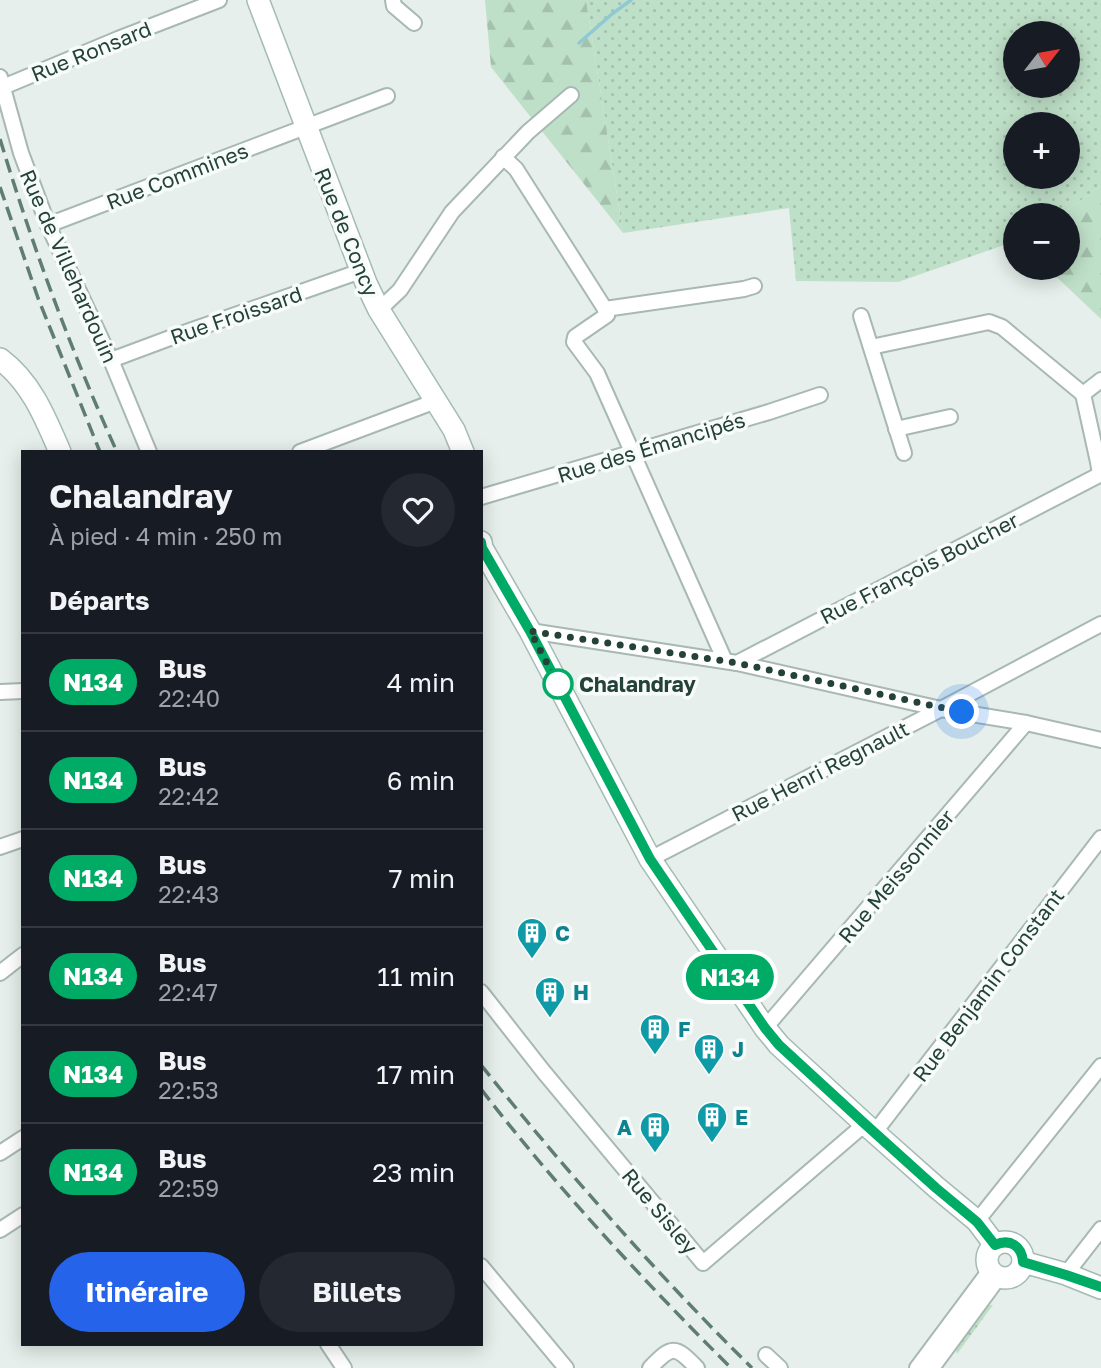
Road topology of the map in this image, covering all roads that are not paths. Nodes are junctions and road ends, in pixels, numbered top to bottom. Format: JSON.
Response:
{"nodes":[{"id":1,"x":219,"y":0,"type":"edge"},
{"id":2,"x":258,"y":0,"type":"edge"},
{"id":3,"x":393,"y":0,"type":"edge"},
{"id":4,"x":414,"y":23,"type":"dead end"},
{"id":5,"x":1,"y":82,"type":"edge"},
{"id":6,"x":571,"y":95,"type":"dead end"},
{"id":7,"x":387,"y":96,"type":"dead end"},
{"id":8,"x":306,"y":128,"type":"junction"},
{"id":9,"x":503,"y":157,"type":"junction"},
{"id":10,"x":48,"y":225,"type":"junction"},
{"id":11,"x":360,"y":271,"type":"junction"},
{"id":12,"x":754,"y":286,"type":"dead end"},
{"id":13,"x":605,"y":309,"type":"junction"},
{"id":14,"x":379,"y":310,"type":"junction"},
{"id":15,"x":861,"y":316,"type":"dead end"},
{"id":16,"x":871,"y":347,"type":"junction"},
{"id":17,"x":0,"y":359,"type":"edge"},
{"id":18,"x":111,"y":360,"type":"junction"},
{"id":19,"x":1101,"y":380,"type":"edge"},
{"id":20,"x":1083,"y":394,"type":"junction"},
{"id":21,"x":820,"y":395,"type":"dead end"},
{"id":22,"x":436,"y":401,"type":"junction"},
{"id":23,"x":950,"y":417,"type":"dead end"},
{"id":24,"x":896,"y":429,"type":"junction"},
{"id":25,"x":59,"y":450,"type":"edge"},
{"id":26,"x":148,"y":450,"type":"edge"},
{"id":27,"x":305,"y":450,"type":"edge"},
{"id":28,"x":462,"y":450,"type":"edge"},
{"id":29,"x":632,"y":453,"type":"junction"},
{"id":30,"x":904,"y":453,"type":"dead end"},
{"id":31,"x":1100,"y":474,"type":"edge"},
{"id":32,"x":483,"y":496,"type":"edge"},
{"id":33,"x":483,"y":548,"type":"edge"},
{"id":34,"x":1101,"y":624,"type":"edge"},
{"id":35,"x":530,"y":631,"type":"junction"},
{"id":36,"x":731,"y":662,"type":"junction"},
{"id":37,"x":21,"y":691,"type":"edge"},
{"id":38,"x":0,"y":692,"type":"edge"},
{"id":39,"x":941,"y":709,"type":"junction"},
{"id":40,"x":1026,"y":723,"type":"junction"},
{"id":41,"x":1101,"y":740,"type":"edge"},
{"id":42,"x":1101,"y":838,"type":"edge"},
{"id":43,"x":21,"y":840,"type":"edge"},
{"id":44,"x":0,"y":847,"type":"edge"},
{"id":45,"x":650,"y":859,"type":"junction"},
{"id":46,"x":21,"y":957,"type":"edge"},
{"id":47,"x":0,"y":973,"type":"edge"},
{"id":48,"x":483,"y":995,"type":"edge"},
{"id":49,"x":765,"y":1028,"type":"junction"},
{"id":50,"x":1101,"y":1066,"type":"edge"},
{"id":51,"x":870,"y":1128,"type":"junction"},
{"id":52,"x":21,"y":1139,"type":"edge"},
{"id":53,"x":0,"y":1153,"type":"edge"},
{"id":54,"x":21,"y":1216,"type":"edge"},
{"id":55,"x":977,"y":1222,"type":"junction"},
{"id":56,"x":1101,"y":1229,"type":"edge"},
{"id":57,"x":0,"y":1230,"type":"edge"},
{"id":58,"x":995,"y":1245,"type":"junction"},
{"id":59,"x":1023,"y":1262,"type":"junction"},
{"id":60,"x":483,"y":1268,"type":"edge"},
{"id":61,"x":995,"y":1273,"type":"junction"},
{"id":62,"x":1066,"y":1275,"type":"junction"},
{"id":63,"x":1101,"y":1287,"type":"edge"},
{"id":64,"x":329,"y":1346,"type":"edge"},
{"id":65,"x":766,"y":1355,"type":"dead end"},
{"id":66,"x":344,"y":1368,"type":"edge"},
{"id":67,"x":566,"y":1368,"type":"edge"},
{"id":68,"x":650,"y":1368,"type":"edge"},
{"id":69,"x":697,"y":1368,"type":"edge"},
{"id":70,"x":780,"y":1368,"type":"edge"},
{"id":71,"x":917,"y":1368,"type":"edge"},
{"id":72,"x":932,"y":1368,"type":"edge"}],
"edges":[{"from":1,"to":5,"type":"street","name":"Rue Ronsard"},
{"from":2,"to":8,"type":"street","name":"Rue de Concy"},
{"from":3,"to":4,"type":"street"},
{"from":5,"to":10,"type":"street","name":"Rue de Villehardouin"},
{"from":6,"to":9,"type":"street"},
{"from":7,"to":8,"type":"street","name":"Rue Commines"},
{"from":8,"to":10,"type":"street","name":"Rue Commines"},
{"from":8,"to":11,"type":"street","name":"Rue de Concy"},
{"from":9,"to":13,"type":"street"},
{"from":9,"to":14,"type":"street"},
{"from":10,"to":18,"type":"street","name":"Rue de Villehardouin"},
{"from":11,"to":14,"type":"street","name":"Rue de Concy"},
{"from":11,"to":18,"type":"street","name":"Rue Froissard"},
{"from":12,"to":13,"type":"street"},
{"from":13,"to":29,"type":"street"},
{"from":14,"to":22,"type":"street","name":"Rue de Concy"},
{"from":15,"to":16,"type":"street"},
{"from":16,"to":20,"type":"street"},
{"from":16,"to":24,"type":"street"},
{"from":17,"to":25,"type":"street"},
{"from":18,"to":26,"type":"street","name":"Rue de Villehardouin"},
{"from":19,"to":20,"type":"street"},
{"from":20,"to":31,"type":"street"},
{"from":21,"to":29,"type":"street","name":"Rue des Émancipés"},
{"from":22,"to":27,"type":"street"},
{"from":22,"to":28,"type":"street","name":"Rue de Concy"},
{"from":23,"to":24,"type":"street"},
{"from":24,"to":30,"type":"street"},
{"from":29,"to":32,"type":"street","name":"Rue des Émancipés"},
{"from":29,"to":36,"type":"street"},
{"from":31,"to":36,"type":"street","name":"Rue François Boucher"},
{"from":33,"to":35,"type":"street"},
{"from":34,"to":39,"type":"street","name":"Rue Henri Regnault"},
{"from":35,"to":36,"type":"street"},
{"from":35,"to":45,"type":"street"},
{"from":36,"to":39,"type":"street"},
{"from":37,"to":38,"type":"street"},
{"from":39,"to":40,"type":"street"},
{"from":39,"to":45,"type":"street","name":"Rue Henri Regnault"},
{"from":40,"to":41,"type":"street"},
{"from":40,"to":49,"type":"street","name":"Rue Meissonnier"},
{"from":42,"to":51,"type":"street","name":"Rue Benjamin Constant"},
{"from":43,"to":44,"type":"street"},
{"from":45,"to":49,"type":"street"},
{"from":46,"to":47,"type":"street"},
{"from":48,"to":51,"type":"street","name":"Rue Sisley"},
{"from":49,"to":51,"type":"street"},
{"from":50,"to":55,"type":"street"},
{"from":51,"to":55,"type":"street"},
{"from":52,"to":53,"type":"street"},
{"from":54,"to":57,"type":"street"},
{"from":55,"to":58,"type":"street"},
{"from":56,"to":62,"type":"street"},
{"from":58,"to":59,"type":"street"},
{"from":58,"to":61,"type":"street"},
{"from":59,"to":61,"type":"street"},
{"from":59,"to":62,"type":"street"},
{"from":60,"to":67,"type":"street"},
{"from":61,"to":71,"type":"street"},
{"from":61,"to":72,"type":"street"},
{"from":62,"to":63,"type":"street"},
{"from":64,"to":66,"type":"street"},
{"from":65,"to":70,"type":"street"},
{"from":68,"to":69,"type":"street"}]}
